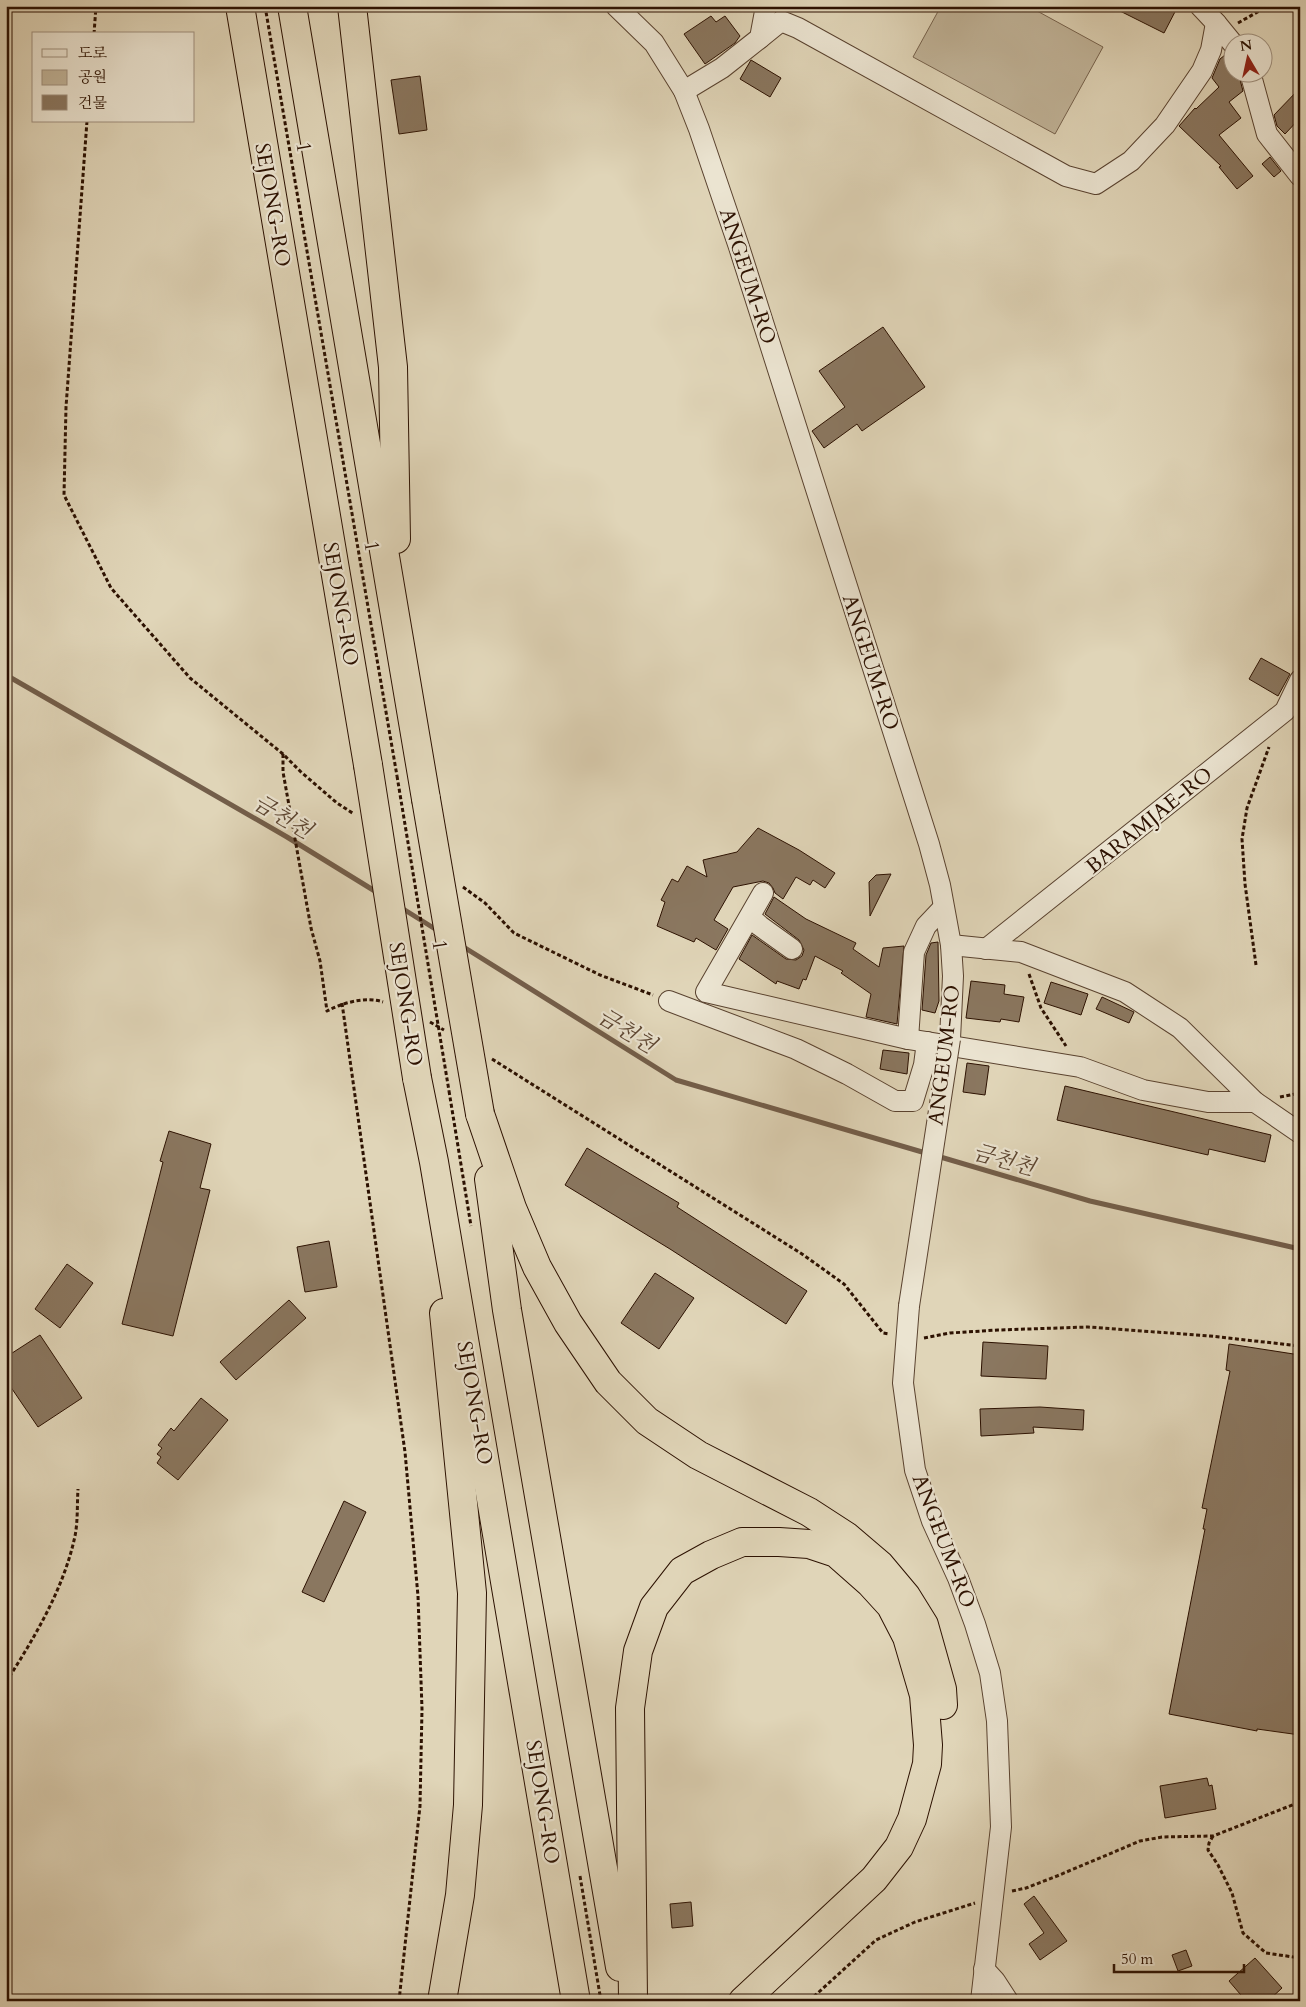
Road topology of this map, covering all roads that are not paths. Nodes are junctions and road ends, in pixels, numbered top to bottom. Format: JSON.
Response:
{"nodes":[{"id":1,"x":240,"y":6,"type":"edge"},
{"id":2,"x":292,"y":6,"type":"edge"},
{"id":3,"x":352,"y":6,"type":"edge"},
{"id":4,"x":616,"y":6,"type":"edge"},
{"id":5,"x":766,"y":6,"type":"edge"},
{"id":6,"x":1200,"y":6,"type":"edge"},
{"id":7,"x":1216,"y":23,"type":"junction"},
{"id":8,"x":1224,"y":33,"type":"edge"},
{"id":9,"x":760,"y":38,"type":"junction"},
{"id":10,"x":1253,"y":82,"type":"edge"},
{"id":11,"x":684,"y":91,"type":"junction"},
{"id":12,"x":1300,"y":176,"type":"edge"},
{"id":13,"x":397,"y":628,"type":"junction"},
{"id":14,"x":1300,"y":680,"type":"edge"},
{"id":15,"x":763,"y":893,"type":"dead end"},
{"id":16,"x":943,"y":908,"type":"junction"},
{"id":17,"x":750,"y":916,"type":"junction"},
{"id":18,"x":951,"y":945,"type":"junction"},
{"id":19,"x":792,"y":949,"type":"dead end"},
{"id":20,"x":986,"y":949,"type":"junction"},
{"id":21,"x":669,"y":1001,"type":"road end"},
{"id":22,"x":918,"y":1040,"type":"junction"},
{"id":23,"x":1255,"y":1102,"type":"junction"},
{"id":24,"x":480,"y":1114,"type":"junction"},
{"id":25,"x":1300,"y":1133,"type":"edge"},
{"id":26,"x":434,"y":1162,"type":"junction"},
{"id":27,"x":984,"y":1969,"type":"junction"},
{"id":28,"x":442,"y":2001,"type":"edge"},
{"id":29,"x":576,"y":2001,"type":"edge"},
{"id":30,"x":626,"y":2001,"type":"edge"},
{"id":31,"x":633,"y":2001,"type":"edge"},
{"id":32,"x":743,"y":2001,"type":"edge"},
{"id":33,"x":772,"y":2001,"type":"edge"},
{"id":34,"x":980,"y":2001,"type":"edge"},
{"id":35,"x":1008,"y":2001,"type":"edge"}],
"edges":[{"from":1,"to":26,"type":"highway","name":"SEJONG-RO","number":"1","bridge":true},
{"from":2,"to":13,"type":"highway","number":"1"},
{"from":3,"to":13,"type":"highway"},
{"from":4,"to":11,"type":"street","name":"ANGEUM-RO"},
{"from":5,"to":9,"type":"street"},
{"from":6,"to":7,"type":"street"},
{"from":7,"to":8,"type":"street"},
{"from":7,"to":9,"type":"street"},
{"from":9,"to":11,"type":"street"},
{"from":10,"to":12,"type":"street"},
{"from":11,"to":16,"type":"street","name":"ANGEUM-RO"},
{"from":13,"to":24,"type":"highway","number":"1","bridge":true},
{"from":14,"to":20,"type":"street","name":"BARAMJAE-RO"},
{"from":15,"to":17,"type":"street"},
{"from":16,"to":18,"type":"street","name":"ANGEUM-RO"},
{"from":16,"to":22,"type":"street"},
{"from":17,"to":19,"type":"street"},
{"from":17,"to":22,"type":"street"},
{"from":18,"to":20,"type":"street"},
{"from":18,"to":27,"type":"street","name":"ANGEUM-RO","bridge":true},
{"from":20,"to":23,"type":"street"},
{"from":21,"to":22,"type":"street"},
{"from":22,"to":23,"type":"street"},
{"from":23,"to":25,"type":"street"},
{"from":24,"to":30,"type":"highway"},
{"from":24,"to":33,"type":"highway","number":"1"},
{"from":26,"to":28,"type":"highway","number":"1"},
{"from":26,"to":29,"type":"highway","name":"SEJONG-RO"},
{"from":27,"to":34,"type":"street","name":"ANGEUM-RO"},
{"from":27,"to":35,"type":"street"},
{"from":31,"to":32,"type":"highway"}]}
